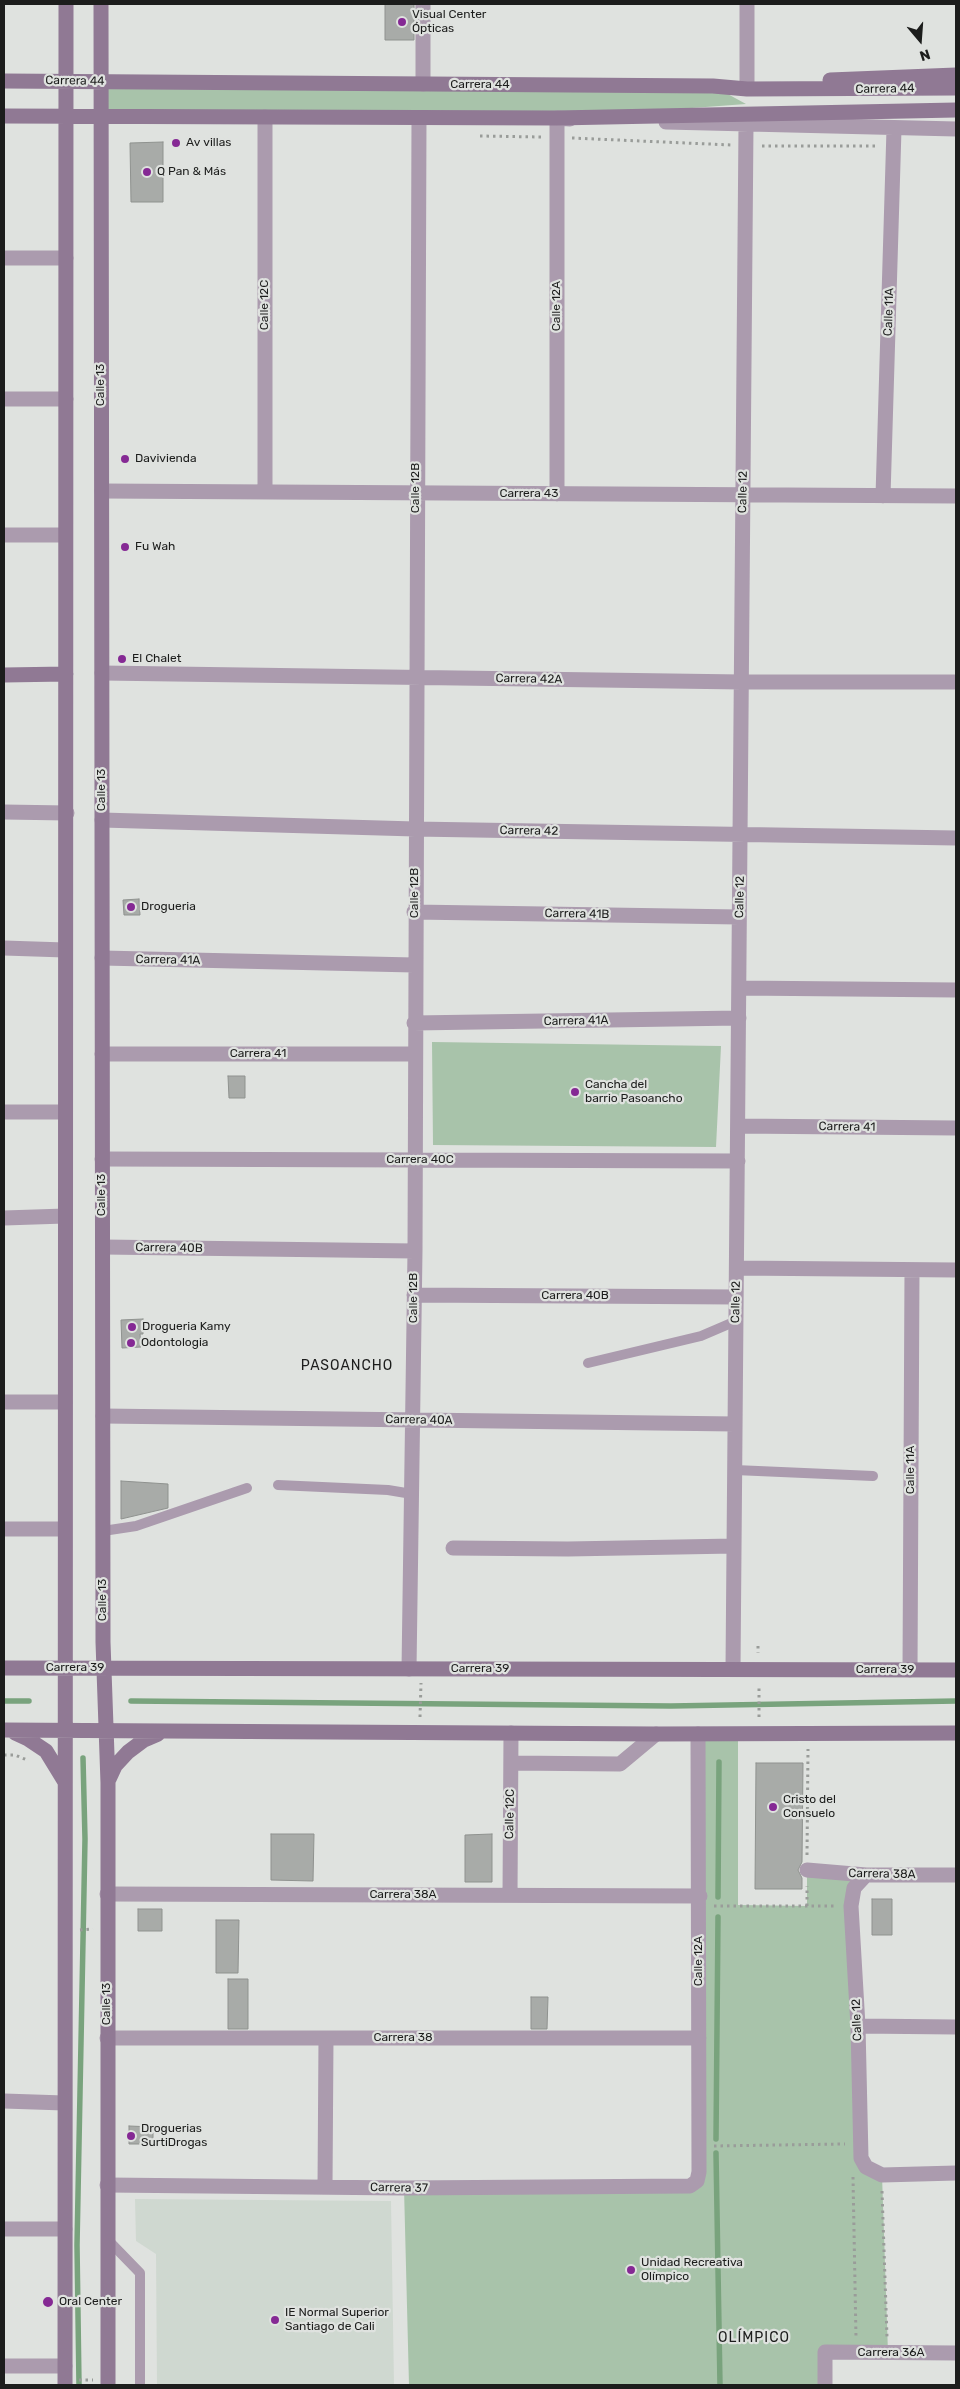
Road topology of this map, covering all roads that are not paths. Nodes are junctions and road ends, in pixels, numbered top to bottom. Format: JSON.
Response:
{"nodes":[{"id":1,"x":66,"y":4,"type":"edge"},
{"id":2,"x":102,"y":4,"type":"edge"},
{"id":3,"x":423,"y":4,"type":"edge"},
{"id":4,"x":747,"y":4,"type":"edge"},
{"id":5,"x":956,"y":75,"type":"edge"},
{"id":6,"x":4,"y":81,"type":"edge"},
{"id":7,"x":66,"y":81,"type":"junction"},
{"id":8,"x":101,"y":82,"type":"junction"},
{"id":9,"x":747,"y":83,"type":"junction"},
{"id":10,"x":423,"y":84,"type":"junction"},
{"id":11,"x":713,"y":86,"type":"junction"},
{"id":12,"x":956,"y":88,"type":"edge"},
{"id":13,"x":956,"y":110,"type":"edge"},
{"id":14,"x":4,"y":116,"type":"edge"},
{"id":15,"x":66,"y":116,"type":"junction"},
{"id":16,"x":102,"y":116,"type":"junction"},
{"id":17,"x":265,"y":118,"type":"junction"},
{"id":18,"x":419,"y":118,"type":"junction"},
{"id":19,"x":557,"y":118,"type":"junction"},
{"id":20,"x":746,"y":125,"type":"junction"},
{"id":21,"x":894,"y":129,"type":"junction"},
{"id":22,"x":956,"y":130,"type":"edge"},
{"id":23,"x":4,"y":258,"type":"edge"},
{"id":24,"x":66,"y":258,"type":"junction"},
{"id":25,"x":4,"y":399,"type":"edge"},
{"id":26,"x":66,"y":400,"type":"junction"},
{"id":27,"x":102,"y":491,"type":"junction"},
{"id":28,"x":266,"y":492,"type":"junction"},
{"id":29,"x":416,"y":493,"type":"junction"},
{"id":30,"x":557,"y":494,"type":"junction"},
{"id":31,"x":743,"y":495,"type":"junction"},
{"id":32,"x":884,"y":496,"type":"junction"},
{"id":33,"x":956,"y":496,"type":"edge"},
{"id":34,"x":4,"y":535,"type":"edge"},
{"id":35,"x":65,"y":535,"type":"junction"},
{"id":36,"x":102,"y":672,"type":"junction"},
{"id":37,"x":66,"y":674,"type":"junction"},
{"id":38,"x":4,"y":675,"type":"edge"},
{"id":39,"x":415,"y":678,"type":"junction"},
{"id":40,"x":742,"y":682,"type":"junction"},
{"id":41,"x":956,"y":682,"type":"edge"},
{"id":42,"x":4,"y":812,"type":"edge"},
{"id":43,"x":67,"y":813,"type":"junction"},
{"id":44,"x":102,"y":820,"type":"junction"},
{"id":45,"x":415,"y":829,"type":"junction"},
{"id":46,"x":740,"y":836,"type":"junction"},
{"id":47,"x":956,"y":838,"type":"edge"},
{"id":48,"x":414,"y":912,"type":"junction"},
{"id":49,"x":739,"y":917,"type":"junction"},
{"id":50,"x":4,"y":948,"type":"edge"},
{"id":51,"x":65,"y":950,"type":"junction"},
{"id":52,"x":102,"y":958,"type":"junction"},
{"id":53,"x":414,"y":966,"type":"junction"},
{"id":54,"x":739,"y":988,"type":"junction"},
{"id":55,"x":956,"y":990,"type":"edge"},
{"id":56,"x":739,"y":1018,"type":"junction"},
{"id":57,"x":414,"y":1023,"type":"junction"},
{"id":58,"x":102,"y":1054,"type":"junction"},
{"id":59,"x":414,"y":1054,"type":"junction"},
{"id":60,"x":4,"y":1112,"type":"edge"},
{"id":61,"x":65,"y":1112,"type":"junction"},
{"id":62,"x":738,"y":1126,"type":"junction"},
{"id":63,"x":956,"y":1128,"type":"edge"},
{"id":64,"x":102,"y":1159,"type":"junction"},
{"id":65,"x":414,"y":1160,"type":"junction"},
{"id":66,"x":738,"y":1161,"type":"junction"},
{"id":67,"x":65,"y":1216,"type":"junction"},
{"id":68,"x":4,"y":1218,"type":"edge"},
{"id":69,"x":103,"y":1247,"type":"junction"},
{"id":70,"x":415,"y":1251,"type":"junction"},
{"id":71,"x":737,"y":1268,"type":"junction"},
{"id":72,"x":912,"y":1270,"type":"junction"},
{"id":73,"x":956,"y":1270,"type":"edge"},
{"id":74,"x":414,"y":1295,"type":"junction"},
{"id":75,"x":736,"y":1297,"type":"junction"},
{"id":76,"x":736,"y":1321,"type":"junction"},
{"id":77,"x":588,"y":1363,"type":"dead end"},
{"id":78,"x":4,"y":1402,"type":"edge"},
{"id":79,"x":65,"y":1402,"type":"junction"},
{"id":80,"x":103,"y":1416,"type":"junction"},
{"id":81,"x":413,"y":1420,"type":"junction"},
{"id":82,"x":735,"y":1424,"type":"junction"},
{"id":83,"x":735,"y":1470,"type":"junction"},
{"id":84,"x":873,"y":1476,"type":"dead end"},
{"id":85,"x":278,"y":1485,"type":"dead end"},
{"id":86,"x":247,"y":1488,"type":"dead end"},
{"id":87,"x":412,"y":1494,"type":"junction"},
{"id":88,"x":4,"y":1529,"type":"edge"},
{"id":89,"x":64,"y":1529,"type":"junction"},
{"id":90,"x":103,"y":1531,"type":"junction"},
{"id":91,"x":734,"y":1546,"type":"junction"},
{"id":92,"x":453,"y":1548,"type":"dead end"},
{"id":93,"x":4,"y":1668,"type":"edge"},
{"id":94,"x":733,"y":1668,"type":"junction"},
{"id":95,"x":409,"y":1669,"type":"junction"},
{"id":96,"x":910,"y":1670,"type":"junction"},
{"id":97,"x":956,"y":1670,"type":"edge"},
{"id":98,"x":64,"y":1673,"type":"junction"},
{"id":99,"x":103,"y":1674,"type":"junction"},
{"id":100,"x":105,"y":1724,"type":"junction"},
{"id":101,"x":6,"y":1730,"type":"edge"},
{"id":102,"x":66,"y":1731,"type":"junction"},
{"id":103,"x":163,"y":1732,"type":"junction"},
{"id":104,"x":511,"y":1733,"type":"junction"},
{"id":105,"x":956,"y":1733,"type":"edge"},
{"id":106,"x":656,"y":1734,"type":"junction"},
{"id":107,"x":698,"y":1734,"type":"junction"},
{"id":108,"x":511,"y":1762,"type":"junction"},
{"id":109,"x":108,"y":1783,"type":"junction"},
{"id":110,"x":67,"y":1785,"type":"junction"},
{"id":111,"x":807,"y":1870,"type":"road end"},
{"id":112,"x":866,"y":1875,"type":"junction"},
{"id":113,"x":956,"y":1875,"type":"edge"},
{"id":114,"x":107,"y":1894,"type":"junction"},
{"id":115,"x":510,"y":1895,"type":"junction"},
{"id":116,"x":700,"y":1901,"type":"junction"},
{"id":117,"x":858,"y":2026,"type":"junction"},
{"id":118,"x":956,"y":2027,"type":"edge"},
{"id":119,"x":107,"y":2038,"type":"junction"},
{"id":120,"x":326,"y":2038,"type":"junction"},
{"id":121,"x":699,"y":2038,"type":"junction"},
{"id":122,"x":4,"y":2101,"type":"edge"},
{"id":123,"x":64,"y":2102,"type":"junction"},
{"id":124,"x":956,"y":2173,"type":"edge"},
{"id":125,"x":107,"y":2185,"type":"junction"},
{"id":126,"x":325,"y":2186,"type":"junction"},
{"id":127,"x":690,"y":2186,"type":"joint"},
{"id":128,"x":4,"y":2229,"type":"edge"},
{"id":129,"x":65,"y":2229,"type":"junction"},
{"id":130,"x":107,"y":2239,"type":"junction"},
{"id":131,"x":956,"y":2353,"type":"edge"},
{"id":132,"x":4,"y":2366,"type":"edge"},
{"id":133,"x":65,"y":2366,"type":"junction"},
{"id":134,"x":70,"y":2382,"type":"edge"},
{"id":135,"x":104,"y":2382,"type":"edge"},
{"id":136,"x":140,"y":2385,"type":"edge"},
{"id":137,"x":824,"y":2385,"type":"edge"}],
"edges":[{"from":1,"to":7,"type":"main road"},
{"from":2,"to":8,"type":"main road","name":"Calle 13"},
{"from":3,"to":10,"type":"street"},
{"from":4,"to":9,"type":"street"},
{"from":5,"to":9,"type":"main road"},
{"from":6,"to":7,"type":"main road","name":"Carrera 44"},
{"from":7,"to":8,"type":"main road","name":"Carrera 44"},
{"from":7,"to":15,"type":"main road"},
{"from":8,"to":10,"type":"main road","name":"Carrera 44"},
{"from":8,"to":16,"type":"main road","name":"Calle 13"},
{"from":9,"to":11,"type":"main road"},
{"from":10,"to":11,"type":"main road","name":"Carrera 44"},
{"from":11,"to":12,"type":"main road","name":"Carrera 44"},
{"from":13,"to":19,"type":"main road","name":"Carrera 44"},
{"from":14,"to":15,"type":"main road","name":"Carrera 44"},
{"from":15,"to":16,"type":"main road","name":"Carrera 44"},
{"from":15,"to":24,"type":"main road"},
{"from":16,"to":17,"type":"main road","name":"Carrera 44"},
{"from":16,"to":27,"type":"main road","name":"Calle 13"},
{"from":17,"to":18,"type":"main road","name":"Carrera 44"},
{"from":17,"to":28,"type":"street","name":"Calle 12C"},
{"from":18,"to":19,"type":"main road","name":"Carrera 44"},
{"from":18,"to":29,"type":"street","name":"Calle 12B"},
{"from":19,"to":20,"type":"street","name":"Carrera 44"},
{"from":19,"to":30,"type":"street","name":"Calle 12A"},
{"from":20,"to":21,"type":"street","name":"Carrera 44"},
{"from":20,"to":31,"type":"street","name":"Calle 12"},
{"from":21,"to":22,"type":"street","name":"Carrera 44"},
{"from":21,"to":32,"type":"street","name":"Calle 11A"},
{"from":23,"to":24,"type":"street"},
{"from":24,"to":26,"type":"main road"},
{"from":25,"to":26,"type":"street"},
{"from":26,"to":35,"type":"main road"},
{"from":27,"to":28,"type":"street","name":"Carrera 43"},
{"from":27,"to":36,"type":"main road","name":"Calle 13"},
{"from":28,"to":29,"type":"street","name":"Carrera 43"},
{"from":29,"to":30,"type":"street","name":"Carrera 43"},
{"from":29,"to":39,"type":"street","name":"Calle 12B"},
{"from":30,"to":31,"type":"street","name":"Carrera 43"},
{"from":31,"to":32,"type":"street","name":"Carrera 43"},
{"from":31,"to":40,"type":"street","name":"Calle 12"},
{"from":32,"to":33,"type":"street","name":"Carrera 43"},
{"from":34,"to":35,"type":"street"},
{"from":35,"to":37,"type":"main road"},
{"from":36,"to":39,"type":"street","name":"Carrera 42A"},
{"from":36,"to":44,"type":"main road","name":"Calle 13"},
{"from":37,"to":38,"type":"main road"},
{"from":37,"to":43,"type":"main road"},
{"from":39,"to":40,"type":"street","name":"Carrera 42A"},
{"from":39,"to":45,"type":"street","name":"Calle 12B"},
{"from":40,"to":41,"type":"street","name":"Carrera 42A"},
{"from":40,"to":46,"type":"street","name":"Calle 12"},
{"from":42,"to":43,"type":"street"},
{"from":43,"to":51,"type":"main road"},
{"from":44,"to":45,"type":"street","name":"Carrera 42"},
{"from":44,"to":52,"type":"main road","name":"Calle 13"},
{"from":45,"to":46,"type":"street","name":"Carrera 42"},
{"from":45,"to":48,"type":"street","name":"Calle 12B"},
{"from":46,"to":47,"type":"street","name":"Carrera 42"},
{"from":46,"to":49,"type":"street","name":"Calle 12"},
{"from":48,"to":49,"type":"street","name":"Carrera 41B"},
{"from":48,"to":53,"type":"street","name":"Calle 12B"},
{"from":49,"to":54,"type":"street","name":"Calle 12"},
{"from":50,"to":51,"type":"street"},
{"from":51,"to":61,"type":"main road"},
{"from":52,"to":53,"type":"street","name":"Carrera 41A"},
{"from":52,"to":58,"type":"main road","name":"Calle 13"},
{"from":53,"to":57,"type":"street","name":"Calle 12B"},
{"from":54,"to":55,"type":"street"},
{"from":54,"to":56,"type":"street","name":"Calle 12"},
{"from":56,"to":57,"type":"street","name":"Carrera 41A"},
{"from":56,"to":62,"type":"street","name":"Calle 12"},
{"from":57,"to":59,"type":"street","name":"Calle 12B"},
{"from":58,"to":59,"type":"street","name":"Carrera 41"},
{"from":58,"to":64,"type":"main road","name":"Calle 13"},
{"from":59,"to":65,"type":"street","name":"Calle 12B"},
{"from":60,"to":61,"type":"street"},
{"from":61,"to":67,"type":"main road"},
{"from":62,"to":63,"type":"street","name":"Carrera 41"},
{"from":62,"to":66,"type":"street","name":"Calle 12"},
{"from":64,"to":65,"type":"street","name":"Carrera 40C"},
{"from":64,"to":69,"type":"main road","name":"Calle 13"},
{"from":65,"to":66,"type":"street","name":"Carrera 40C"},
{"from":65,"to":70,"type":"street","name":"Calle 12B"},
{"from":66,"to":71,"type":"street","name":"Calle 12"},
{"from":67,"to":68,"type":"street"},
{"from":67,"to":79,"type":"main road"},
{"from":69,"to":70,"type":"street","name":"Carrera 40B"},
{"from":69,"to":80,"type":"main road","name":"Calle 13"},
{"from":70,"to":74,"type":"street","name":"Calle 12B"},
{"from":71,"to":72,"type":"street"},
{"from":71,"to":75,"type":"street","name":"Calle 12"},
{"from":72,"to":73,"type":"street"},
{"from":72,"to":96,"type":"street","name":"Calle 11A"},
{"from":74,"to":75,"type":"street","name":"Carrera 40B"},
{"from":74,"to":81,"type":"street","name":"Calle 12B"},
{"from":75,"to":76,"type":"street","name":"Calle 12"},
{"from":76,"to":77,"type":"lane"},
{"from":76,"to":82,"type":"street","name":"Calle 12"},
{"from":78,"to":79,"type":"street"},
{"from":79,"to":89,"type":"main road"},
{"from":80,"to":81,"type":"street","name":"Carrera 40A"},
{"from":80,"to":90,"type":"main road","name":"Calle 13"},
{"from":81,"to":82,"type":"street","name":"Carrera 40A"},
{"from":81,"to":87,"type":"street","name":"Calle 12B"},
{"from":82,"to":83,"type":"street","name":"Calle 12"},
{"from":83,"to":84,"type":"lane"},
{"from":83,"to":91,"type":"street","name":"Calle 12"},
{"from":85,"to":87,"type":"lane"},
{"from":86,"to":90,"type":"lane"},
{"from":87,"to":95,"type":"street","name":"Calle 12B"},
{"from":88,"to":89,"type":"street"},
{"from":89,"to":98,"type":"main road"},
{"from":90,"to":99,"type":"main road","name":"Calle 13"},
{"from":91,"to":92,"type":"street"},
{"from":91,"to":94,"type":"street","name":"Calle 12"},
{"from":93,"to":98,"type":"main road","name":"Carrera 39"},
{"from":94,"to":95,"type":"main road","name":"Carrera 39"},
{"from":94,"to":96,"type":"main road","name":"Carrera 39"},
{"from":95,"to":99,"type":"main road","name":"Carrera 39"},
{"from":96,"to":97,"type":"main road","name":"Carrera 39"},
{"from":98,"to":99,"type":"main road","name":"Carrera 39"},
{"from":98,"to":102,"type":"main road"},
{"from":99,"to":100,"type":"main road","name":"Calle 13"},
{"from":100,"to":102,"type":"main road"},
{"from":100,"to":103,"type":"main road"},
{"from":100,"to":109,"type":"main road","name":"Calle 13"},
{"from":101,"to":102,"type":"main road"},
{"from":101,"to":110,"type":"main road"},
{"from":102,"to":110,"type":"main road"},
{"from":103,"to":104,"type":"main road"},
{"from":103,"to":109,"type":"main road"},
{"from":104,"to":106,"type":"main road"},
{"from":104,"to":108,"type":"street","name":"Calle 12C"},
{"from":105,"to":107,"type":"main road"},
{"from":106,"to":107,"type":"main road"},
{"from":106,"to":108,"type":"street"},
{"from":107,"to":116,"type":"street","name":"Calle 12A"},
{"from":108,"to":115,"type":"street","name":"Calle 12C"},
{"from":109,"to":114,"type":"main road","name":"Calle 13"},
{"from":110,"to":123,"type":"main road"},
{"from":111,"to":112,"type":"street","name":"Carrera 38A"},
{"from":112,"to":113,"type":"street","name":"Carrera 38A"},
{"from":112,"to":117,"type":"street","name":"Calle 12"},
{"from":114,"to":115,"type":"street","name":"Carrera 38A"},
{"from":114,"to":119,"type":"main road","name":"Calle 13"},
{"from":115,"to":116,"type":"street","name":"Carrera 38A"},
{"from":116,"to":121,"type":"street","name":"Calle 12A"},
{"from":117,"to":118,"type":"street"},
{"from":117,"to":124,"type":"street","name":"Calle 12"},
{"from":119,"to":120,"type":"street","name":"Carrera 38"},
{"from":119,"to":125,"type":"main road","name":"Calle 13"},
{"from":120,"to":121,"type":"street","name":"Carrera 38"},
{"from":120,"to":126,"type":"street"},
{"from":121,"to":127,"type":"street","name":"Calle 12A"},
{"from":122,"to":123,"type":"street"},
{"from":123,"to":129,"type":"main road"},
{"from":125,"to":126,"type":"street","name":"Carrera 37"},
{"from":125,"to":130,"type":"main road","name":"Calle 13"},
{"from":126,"to":127,"type":"street","name":"Carrera 37"},
{"from":128,"to":129,"type":"street"},
{"from":129,"to":133,"type":"main road"},
{"from":130,"to":135,"type":"main road","name":"Calle 13"},
{"from":130,"to":136,"type":"lane"},
{"from":131,"to":137,"type":"street","name":"Carrera 36A"},
{"from":132,"to":133,"type":"street"},
{"from":133,"to":134,"type":"main road"}]}
